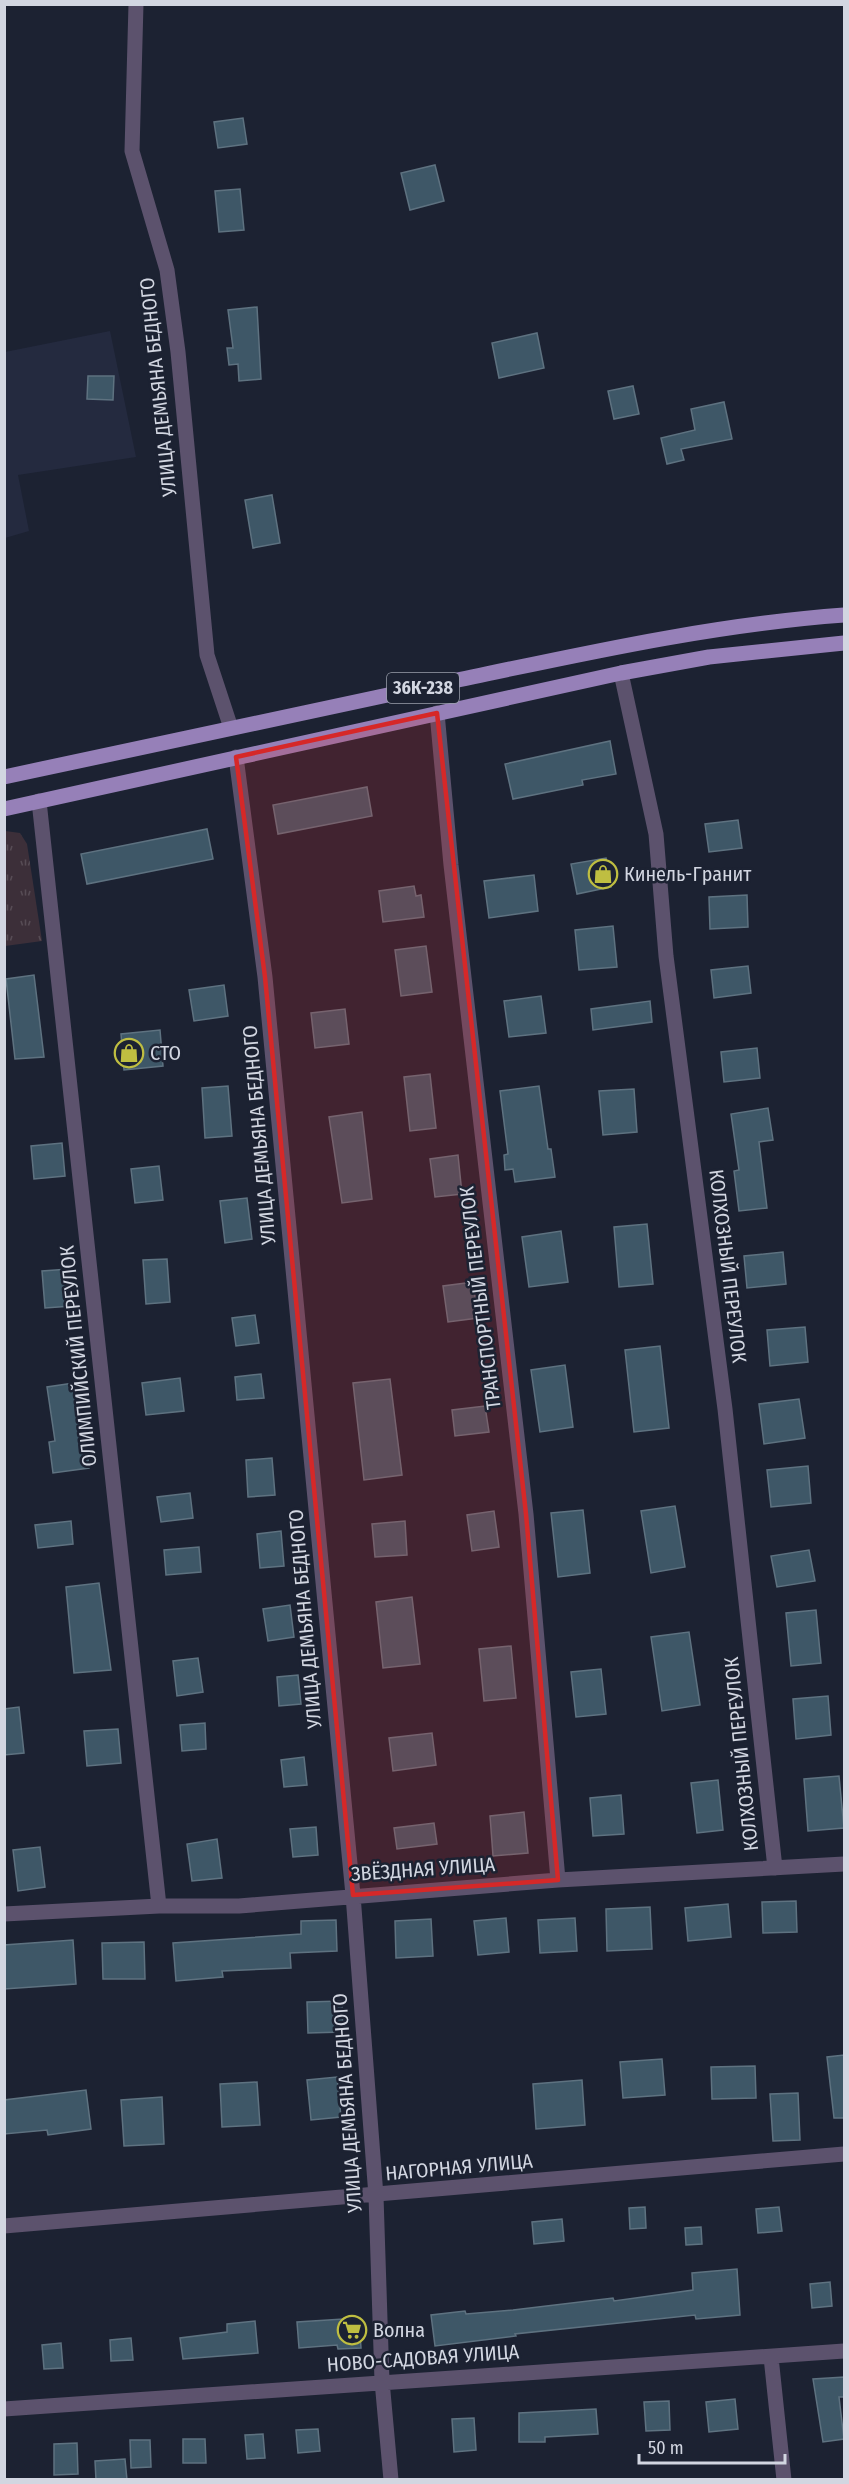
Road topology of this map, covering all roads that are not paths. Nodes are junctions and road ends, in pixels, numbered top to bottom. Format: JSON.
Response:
{"nodes":[{"id":1,"x":136,"y":4,"type":"edge"},
{"id":2,"x":844,"y":615,"type":"edge"},
{"id":3,"x":844,"y":643,"type":"edge"},
{"id":4,"x":621,"y":673,"type":"junction"},
{"id":5,"x":437,"y":713,"type":"junction"},
{"id":6,"x":231,"y":728,"type":"junction"},
{"id":7,"x":236,"y":757,"type":"junction"},
{"id":8,"x":4,"y":777,"type":"edge"},
{"id":9,"x":39,"y":801,"type":"junction"},
{"id":10,"x":4,"y":809,"type":"edge"},
{"id":11,"x":844,"y":1864,"type":"edge"},
{"id":12,"x":775,"y":1868,"type":"junction"},
{"id":13,"x":558,"y":1880,"type":"junction"},
{"id":14,"x":353,"y":1895,"type":"junction"},
{"id":15,"x":159,"y":1906,"type":"junction"},
{"id":16,"x":4,"y":1914,"type":"edge"},
{"id":17,"x":844,"y":2154,"type":"edge"},
{"id":18,"x":376,"y":2196,"type":"junction"},
{"id":19,"x":4,"y":2226,"type":"edge"},
{"id":20,"x":844,"y":2351,"type":"edge"},
{"id":21,"x":771,"y":2357,"type":"junction"},
{"id":22,"x":382,"y":2381,"type":"junction"},
{"id":23,"x":4,"y":2409,"type":"edge"},
{"id":24,"x":390,"y":2480,"type":"edge"},
{"id":25,"x":784,"y":2480,"type":"edge"}],
"edges":[{"from":1,"to":6,"type":"street","name":"УЛИЦА ДЕМЬЯНА БЕДНОГО"},
{"from":2,"to":6,"type":"main road","number":"36К-238"},
{"from":3,"to":4,"type":"main road"},
{"from":4,"to":5,"type":"main road"},
{"from":4,"to":12,"type":"street","name":"КОЛХОЗНЫЙ ПЕРЕУЛОК"},
{"from":5,"to":7,"type":"main road"},
{"from":5,"to":13,"type":"street","name":"ТРАНСПОРТНЫЙ ПЕРЕУЛОК"},
{"from":6,"to":8,"type":"main road","number":"36К-238"},
{"from":7,"to":9,"type":"main road"},
{"from":7,"to":14,"type":"street","name":"УЛИЦА ДЕМЬЯНА БЕДНОГО"},
{"from":9,"to":10,"type":"main road"},
{"from":9,"to":15,"type":"street","name":"ОЛИМПИЙСКИЙ ПЕРЕУЛОК"},
{"from":11,"to":12,"type":"street","name":"ЗВЁЗДНАЯ УЛИЦА"},
{"from":12,"to":13,"type":"street","name":"ЗВЁЗДНАЯ УЛИЦА"},
{"from":13,"to":14,"type":"street","name":"ЗВЁЗДНАЯ УЛИЦА"},
{"from":14,"to":15,"type":"street","name":"ЗВЁЗДНАЯ УЛИЦА"},
{"from":14,"to":18,"type":"street","name":"УЛИЦА ДЕМЬЯНА БЕДНОГО"},
{"from":15,"to":16,"type":"street","name":"ЗВЁЗДНАЯ УЛИЦА"},
{"from":17,"to":18,"type":"street","name":"НАГОРНАЯ УЛИЦА"},
{"from":18,"to":19,"type":"street","name":"НАГОРНАЯ УЛИЦА"},
{"from":18,"to":22,"type":"street","name":"УЛИЦА ДЕМЬЯНА БЕДНОГО"},
{"from":20,"to":21,"type":"street","name":"НОВО-САДОВАЯ УЛИЦА"},
{"from":21,"to":22,"type":"street","name":"НОВО-САДОВАЯ УЛИЦА"},
{"from":21,"to":25,"type":"street"},
{"from":22,"to":23,"type":"street","name":"НОВО-САДОВАЯ УЛИЦА"},
{"from":22,"to":24,"type":"street","name":"УЛИЦА ДЕМЬЯНА БЕДНОГО"}]}
